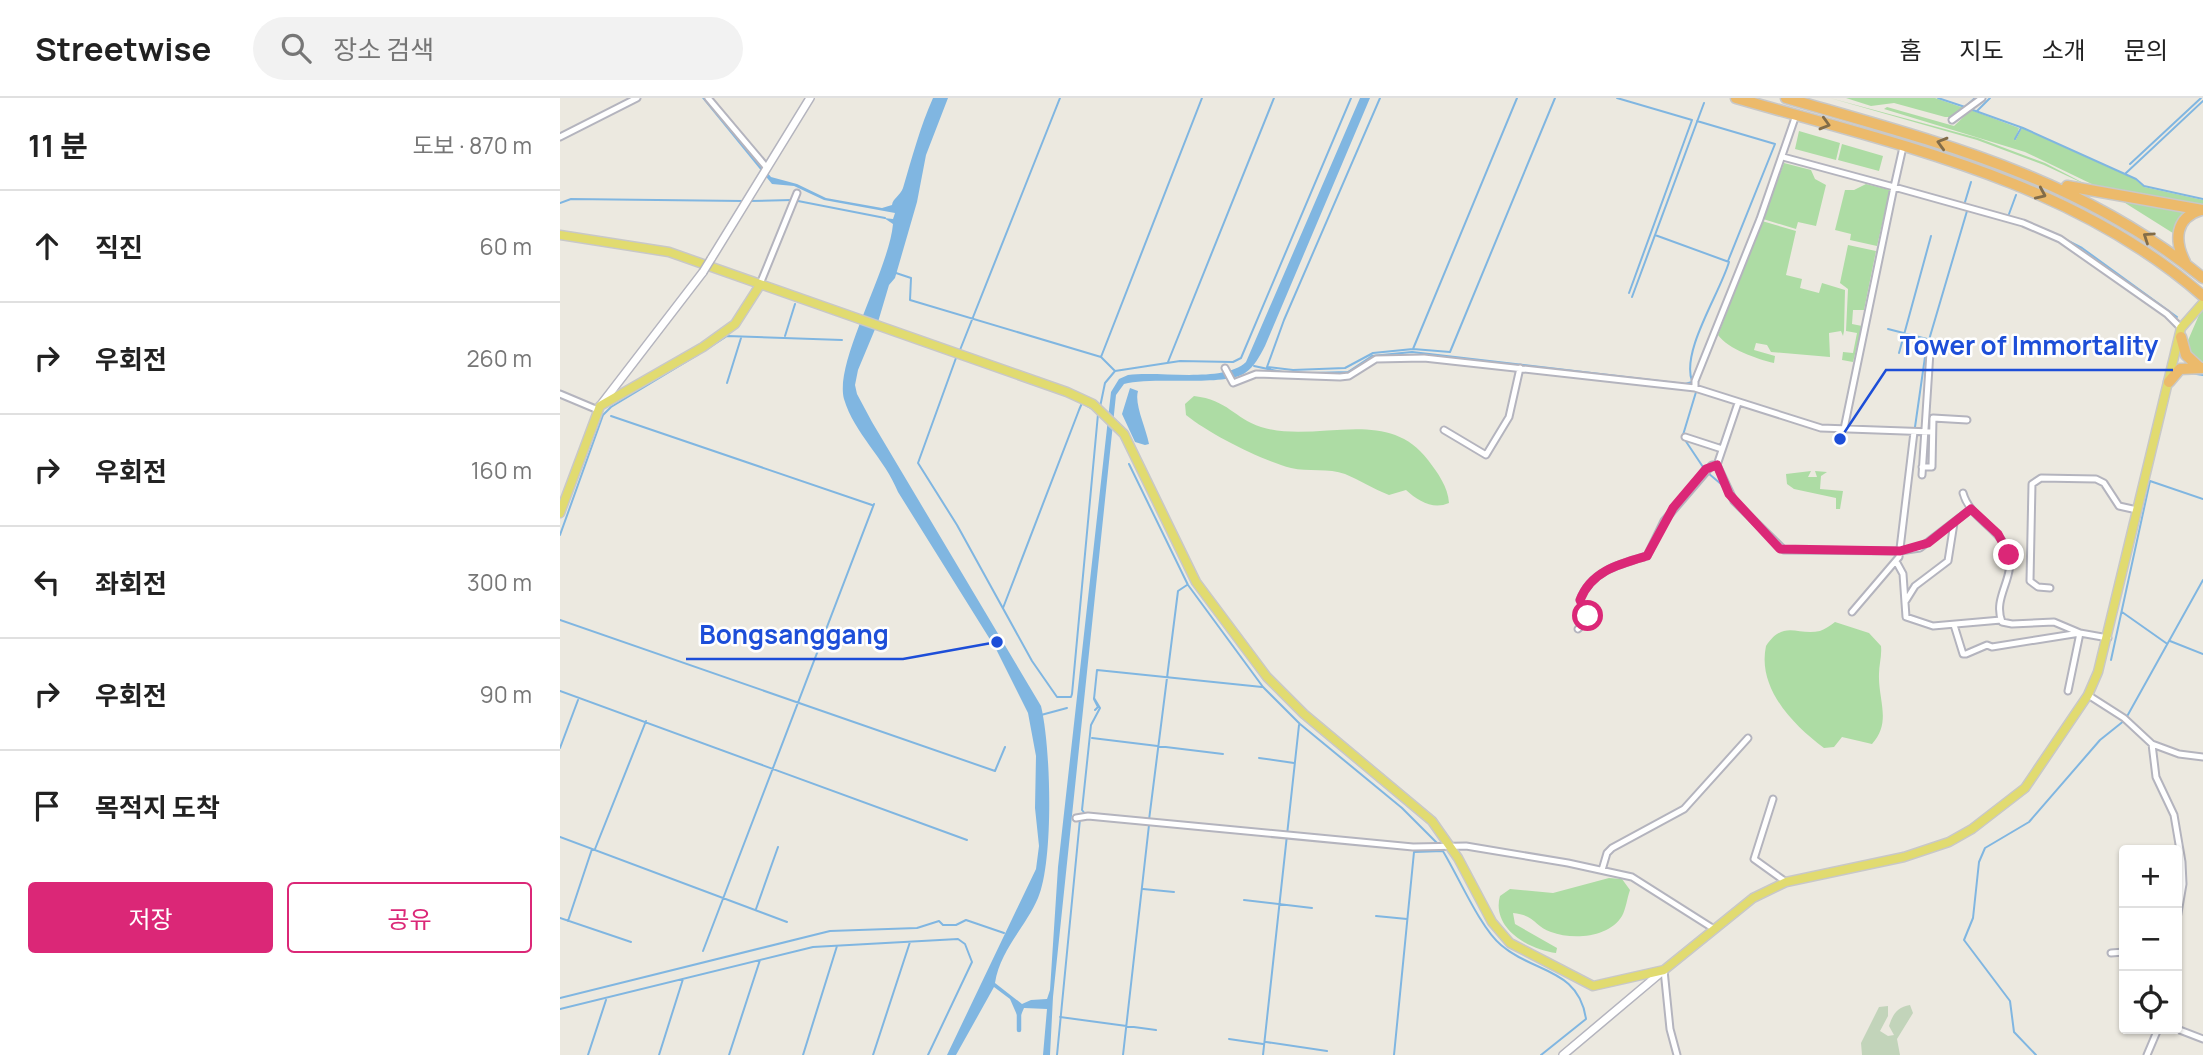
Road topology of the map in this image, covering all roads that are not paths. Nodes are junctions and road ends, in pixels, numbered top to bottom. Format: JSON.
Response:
{"nodes":[{"id":1,"x":637,"y":98,"type":"edge"},
{"id":2,"x":708,"y":98,"type":"edge"},
{"id":3,"x":810,"y":98,"type":"edge"},
{"id":4,"x":1736,"y":98,"type":"edge"},
{"id":5,"x":1786,"y":98,"type":"edge"},
{"id":6,"x":1982,"y":98,"type":"edge"},
{"id":7,"x":1796,"y":115,"type":"junction"},
{"id":8,"x":1952,"y":120,"type":"dead end"},
{"id":9,"x":560,"y":137,"type":"edge"},
{"id":10,"x":1903,"y":147,"type":"junction"},
{"id":11,"x":1783,"y":157,"type":"junction"},
{"id":12,"x":766,"y":169,"type":"junction"},
{"id":13,"x":2036,"y":177,"type":"junction"},
{"id":14,"x":1894,"y":187,"type":"junction"},
{"id":15,"x":797,"y":193,"type":"dead end"},
{"id":16,"x":2202,"y":210,"type":"edge"},
{"id":17,"x":560,"y":236,"type":"edge"},
{"id":18,"x":2185,"y":264,"type":"junction"},
{"id":19,"x":2203,"y":278,"type":"edge"},
{"id":20,"x":755,"y":283,"type":"junction"},
{"id":21,"x":2201,"y":294,"type":"edge"},
{"id":22,"x":2203,"y":303,"type":"edge"},
{"id":23,"x":2181,"y":332,"type":"junction"},
{"id":24,"x":1930,"y":352,"type":"dead end"},
{"id":25,"x":1520,"y":368,"type":"junction"},
{"id":26,"x":2201,"y":368,"type":"edge"},
{"id":27,"x":1227,"y":369,"type":"dead end"},
{"id":28,"x":2169,"y":382,"type":"junction"},
{"id":29,"x":1695,"y":388,"type":"junction"},
{"id":30,"x":560,"y":394,"type":"edge"},
{"id":31,"x":1738,"y":403,"type":"junction"},
{"id":32,"x":599,"y":408,"type":"junction"},
{"id":33,"x":1967,"y":420,"type":"dead end"},
{"id":34,"x":1844,"y":429,"type":"junction"},
{"id":35,"x":1444,"y":430,"type":"dead end"},
{"id":36,"x":1914,"y":432,"type":"junction"},
{"id":37,"x":1924,"y":432,"type":"junction"},
{"id":38,"x":1932,"y":432,"type":"junction"},
{"id":39,"x":1685,"y":437,"type":"dead end"},
{"id":40,"x":1722,"y":449,"type":"junction"},
{"id":41,"x":1717,"y":465,"type":"junction"},
{"id":42,"x":1922,"y":467,"type":"junction"},
{"id":43,"x":1922,"y":475,"type":"dead end"},
{"id":44,"x":1963,"y":493,"type":"dead end"},
{"id":45,"x":1971,"y":509,"type":"junction"},
{"id":46,"x":2137,"y":510,"type":"junction"},
{"id":47,"x":560,"y":513,"type":"edge"},
{"id":48,"x":1954,"y":522,"type":"junction"},
{"id":49,"x":1900,"y":551,"type":"junction"},
{"id":50,"x":1897,"y":563,"type":"junction"},
{"id":51,"x":2050,"y":588,"type":"dead end"},
{"id":52,"x":1903,"y":604,"type":"junction"},
{"id":53,"x":1852,"y":612,"type":"dead end"},
{"id":54,"x":2001,"y":620,"type":"junction"},
{"id":55,"x":1954,"y":625,"type":"junction"},
{"id":56,"x":1578,"y":629,"type":"dead end"},
{"id":57,"x":2080,"y":633,"type":"junction"},
{"id":58,"x":2108,"y":638,"type":"junction"},
{"id":59,"x":2068,"y":691,"type":"dead end"},
{"id":60,"x":2088,"y":695,"type":"junction"},
{"id":61,"x":1748,"y":738,"type":"dead end"},
{"id":62,"x":2152,"y":744,"type":"junction"},
{"id":63,"x":2203,"y":757,"type":"edge"},
{"id":64,"x":1773,"y":799,"type":"dead end"},
{"id":65,"x":1076,"y":818,"type":"dead end"},
{"id":66,"x":1445,"y":848,"type":"junction"},
{"id":67,"x":1602,"y":870,"type":"junction"},
{"id":68,"x":1786,"y":882,"type":"junction"},
{"id":69,"x":2179,"y":908,"type":"edge"},
{"id":70,"x":1714,"y":929,"type":"junction"},
{"id":71,"x":2119,"y":952,"type":"edge"},
{"id":72,"x":2111,"y":953,"type":"dead end"},
{"id":73,"x":1664,"y":970,"type":"junction"},
{"id":74,"x":2182,"y":1031,"type":"edge"},
{"id":75,"x":2156,"y":1034,"type":"edge"},
{"id":76,"x":2203,"y":1039,"type":"edge"},
{"id":77,"x":2150,"y":1054,"type":"edge"},
{"id":78,"x":1563,"y":1055,"type":"edge"},
{"id":79,"x":1677,"y":1055,"type":"edge"}],
"edges":[{"from":1,"to":9,"type":"street"},
{"from":2,"to":12,"type":"street"},
{"from":3,"to":12,"type":"main road"},
{"from":4,"to":7,"type":"highway"},
{"from":13,"to":5,"type":"highway","one_way":true},
{"from":6,"to":8,"type":"street"},
{"from":7,"to":10,"type":"highway","one_way":true},
{"from":7,"to":11,"type":"street"},
{"from":10,"to":14,"type":"street"},
{"from":10,"to":21,"type":"highway","one_way":true},
{"from":11,"to":14,"type":"street"},
{"from":11,"to":29,"type":"street"},
{"from":12,"to":32,"type":"main road","bridge":true},
{"from":13,"to":16,"type":"highway"},
{"from":18,"to":13,"type":"highway","one_way":true},
{"from":14,"to":23,"type":"street"},
{"from":14,"to":34,"type":"street"},
{"from":15,"to":20,"type":"street"},
{"from":16,"to":18,"type":"highway"},
{"from":17,"to":20,"type":"main road"},
{"from":18,"to":19,"type":"highway"},
{"from":20,"to":32,"type":"main road"},
{"from":20,"to":66,"type":"main road"},
{"from":22,"to":23,"type":"main road"},
{"from":23,"to":26,"type":"highway"},
{"from":23,"to":28,"type":"main road"},
{"from":24,"to":37,"type":"street"},
{"from":25,"to":27,"type":"street"},
{"from":25,"to":29,"type":"street"},
{"from":25,"to":35,"type":"street"},
{"from":26,"to":28,"type":"highway"},
{"from":28,"to":46,"type":"main road"},
{"from":29,"to":31,"type":"street"},
{"from":30,"to":32,"type":"street"},
{"from":31,"to":34,"type":"street"},
{"from":31,"to":40,"type":"street"},
{"from":32,"to":47,"type":"main road"},
{"from":33,"to":38,"type":"street"},
{"from":34,"to":36,"type":"street"},
{"from":36,"to":37,"type":"street"},
{"from":36,"to":49,"type":"street"},
{"from":37,"to":38,"type":"street"},
{"from":37,"to":42,"type":"street"},
{"from":38,"to":42,"type":"street"},
{"from":39,"to":40,"type":"street"},
{"from":40,"to":41,"type":"street"},
{"from":41,"to":49,"type":"street"},
{"from":41,"to":56,"type":"street"},
{"from":42,"to":43,"type":"street"},
{"from":44,"to":45,"type":"street"},
{"from":45,"to":48,"type":"street"},
{"from":45,"to":54,"type":"street"},
{"from":46,"to":51,"type":"street"},
{"from":46,"to":58,"type":"main road"},
{"from":48,"to":49,"type":"street"},
{"from":48,"to":52,"type":"street"},
{"from":49,"to":50,"type":"street"},
{"from":50,"to":52,"type":"street"},
{"from":50,"to":53,"type":"street"},
{"from":52,"to":55,"type":"street"},
{"from":54,"to":55,"type":"street"},
{"from":54,"to":57,"type":"street"},
{"from":55,"to":57,"type":"street"},
{"from":57,"to":58,"type":"street"},
{"from":57,"to":59,"type":"street"},
{"from":58,"to":60,"type":"main road"},
{"from":60,"to":62,"type":"street"},
{"from":60,"to":68,"type":"main road"},
{"from":61,"to":67,"type":"street"},
{"from":62,"to":63,"type":"street"},
{"from":62,"to":69,"type":"street"},
{"from":64,"to":68,"type":"street"},
{"from":65,"to":66,"type":"street"},
{"from":66,"to":67,"type":"street"},
{"from":66,"to":73,"type":"main road"},
{"from":67,"to":70,"type":"street"},
{"from":68,"to":70,"type":"main road"},
{"from":70,"to":73,"type":"main road"},
{"from":71,"to":72,"type":"street"},
{"from":73,"to":78,"type":"main road"},
{"from":73,"to":79,"type":"street"},
{"from":74,"to":76,"type":"street"},
{"from":75,"to":77,"type":"street"}]}
